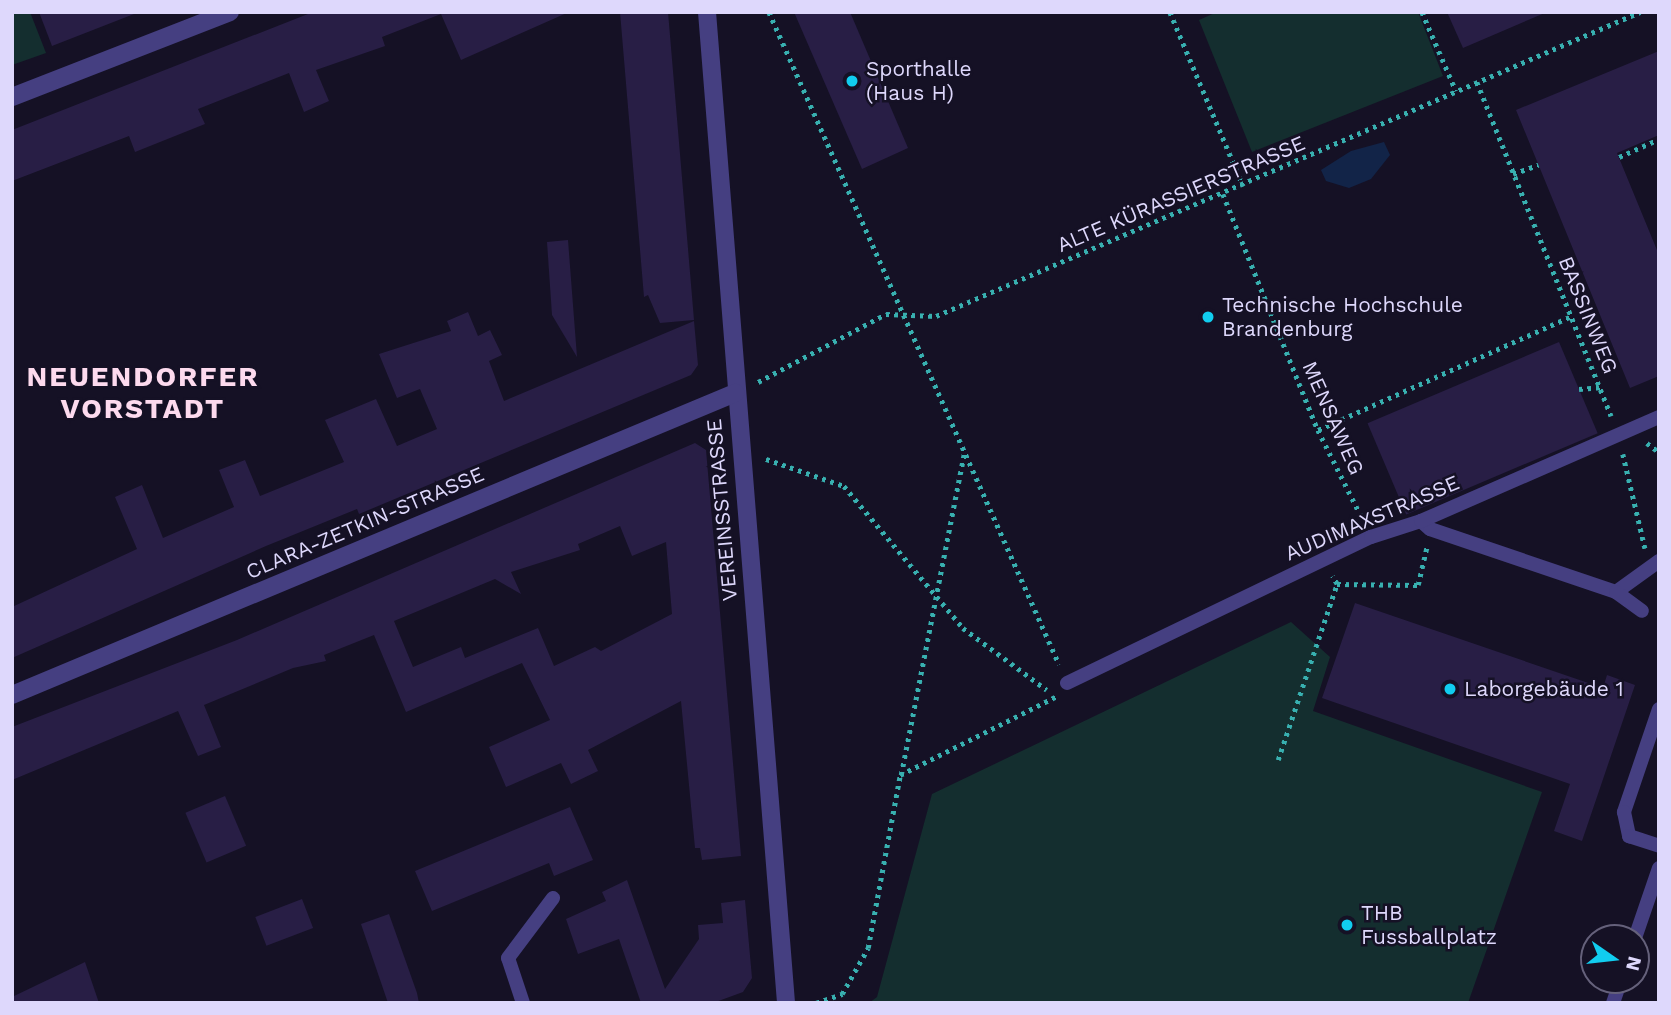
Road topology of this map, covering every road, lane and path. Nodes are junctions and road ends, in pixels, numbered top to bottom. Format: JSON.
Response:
{"nodes":[{"id":1,"x":230,"y":12,"type":"edge"},
{"id":2,"x":707,"y":12,"type":"edge"},
{"id":3,"x":769,"y":12,"type":"edge"},
{"id":4,"x":1170,"y":12,"type":"edge"},
{"id":5,"x":1422,"y":12,"type":"edge"},
{"id":6,"x":1640,"y":12,"type":"edge"},
{"id":7,"x":1477,"y":82,"type":"junction"},
{"id":8,"x":1456,"y":90,"type":"junction"},
{"id":9,"x":12,"y":97,"type":"edge"},
{"id":10,"x":1659,"y":139,"type":"edge"},
{"id":11,"x":1619,"y":157,"type":"dead end"},
{"id":12,"x":1538,"y":165,"type":"dead end"},
{"id":13,"x":1513,"y":173,"type":"junction"},
{"id":14,"x":1243,"y":186,"type":"junction"},
{"id":15,"x":1223,"y":194,"type":"junction"},
{"id":16,"x":907,"y":315,"type":"junction"},
{"id":17,"x":1572,"y":316,"type":"junction"},
{"id":18,"x":1600,"y":387,"type":"junction"},
{"id":19,"x":1579,"y":389,"type":"dead end"},
{"id":20,"x":735,"y":393,"type":"junction"},
{"id":21,"x":1659,"y":417,"type":"edge"},
{"id":22,"x":1318,"y":430,"type":"junction"},
{"id":23,"x":1618,"y":436,"type":"junction"},
{"id":24,"x":740,"y":452,"type":"junction"},
{"id":25,"x":964,"y":452,"type":"junction"},
{"id":26,"x":1426,"y":525,"type":"junction"},
{"id":27,"x":1371,"y":537,"type":"junction"},
{"id":28,"x":1323,"y":560,"type":"junction"},
{"id":29,"x":1654,"y":563,"type":"edge"},
{"id":30,"x":1337,"y":584,"type":"junction"},
{"id":31,"x":1616,"y":592,"type":"junction"},
{"id":32,"x":934,"y":594,"type":"junction"},
{"id":33,"x":1642,"y":611,"type":"dead end"},
{"id":34,"x":1067,"y":683,"type":"junction"},
{"id":35,"x":12,"y":695,"type":"edge"},
{"id":36,"x":1056,"y":696,"type":"junction"},
{"id":37,"x":1659,"y":709,"type":"edge"},
{"id":38,"x":1278,"y":760,"type":"dead end"},
{"id":39,"x":900,"y":775,"type":"junction"},
{"id":40,"x":1659,"y":846,"type":"edge"},
{"id":41,"x":1659,"y":867,"type":"edge"},
{"id":42,"x":553,"y":898,"type":"dead end"},
{"id":43,"x":1640,"y":924,"type":"edge"},
{"id":44,"x":523,"y":1003,"type":"edge"},
{"id":45,"x":786,"y":1003,"type":"edge"},
{"id":46,"x":816,"y":1003,"type":"edge"}],
"edges":[{"from":1,"to":9,"type":"street"},
{"from":2,"to":20,"type":"street","name":"VEREINSSTRASSE"},
{"from":3,"to":16,"type":"path"},
{"from":4,"to":14,"type":"path"},
{"from":5,"to":8,"type":"path"},
{"from":6,"to":7,"type":"path","name":"ALTE KÜRASSIERSTRASSE"},
{"from":7,"to":8,"type":"path","name":"ALTE KÜRASSIERSTRASSE"},
{"from":7,"to":13,"type":"path","name":"BASSINWEG"},
{"from":8,"to":14,"type":"path","name":"ALTE KÜRASSIERSTRASSE"},
{"from":10,"to":11,"type":"path"},
{"from":12,"to":13,"type":"path"},
{"from":13,"to":17,"type":"path","name":"BASSINWEG"},
{"from":14,"to":15,"type":"path","name":"ALTE KÜRASSIERSTRASSE"},
{"from":15,"to":16,"type":"path","name":"ALTE KÜRASSIERSTRASSE"},
{"from":15,"to":22,"type":"path","name":"MENSAWEG"},
{"from":16,"to":20,"type":"path","name":"ALTE KÜRASSIERSTRASSE"},
{"from":16,"to":25,"type":"path"},
{"from":17,"to":18,"type":"path","name":"BASSINWEG"},
{"from":17,"to":22,"type":"path"},
{"from":18,"to":19,"type":"path"},
{"from":18,"to":23,"type":"path","name":"BASSINWEG"},
{"from":20,"to":24,"type":"street","name":"VEREINSSTRASSE"},
{"from":20,"to":35,"type":"street","name":"CLARA-ZETKIN-STRASSE"},
{"from":21,"to":23,"type":"lane","name":"AUDIMAXSTRASSE"},
{"from":22,"to":27,"type":"path","name":"MENSAWEG"},
{"from":23,"to":26,"type":"lane","name":"AUDIMAXSTRASSE"},
{"from":23,"to":29,"type":"path","name":"BASSINWEG"},
{"from":24,"to":32,"type":"path"},
{"from":24,"to":45,"type":"street","name":"VEREINSSTRASSE"},
{"from":25,"to":32,"type":"path"},
{"from":25,"to":34,"type":"path"},
{"from":26,"to":27,"type":"lane","name":"AUDIMAXSTRASSE"},
{"from":26,"to":30,"type":"path"},
{"from":26,"to":31,"type":"lane"},
{"from":27,"to":28,"type":"lane","name":"AUDIMAXSTRASSE"},
{"from":28,"to":30,"type":"path"},
{"from":28,"to":34,"type":"lane","name":"AUDIMAXSTRASSE"},
{"from":29,"to":31,"type":"lane"},
{"from":30,"to":38,"type":"path"},
{"from":31,"to":33,"type":"lane"},
{"from":32,"to":36,"type":"path"},
{"from":32,"to":39,"type":"path"},
{"from":34,"to":36,"type":"path"},
{"from":36,"to":39,"type":"path"},
{"from":37,"to":40,"type":"lane"},
{"from":39,"to":46,"type":"path"},
{"from":41,"to":43,"type":"lane"},
{"from":42,"to":44,"type":"lane"}]}
